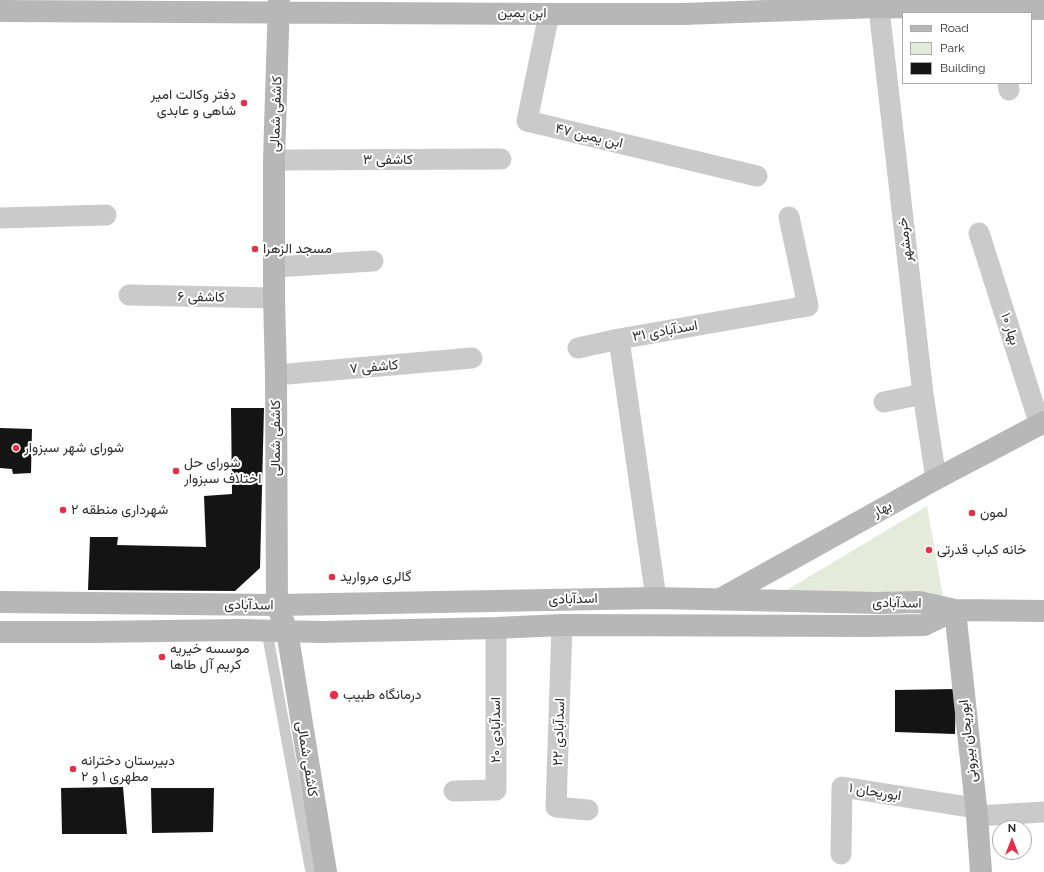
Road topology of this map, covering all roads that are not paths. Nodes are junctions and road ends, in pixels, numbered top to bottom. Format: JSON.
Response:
{"nodes":[{"id":1,"x":878,"y":3,"type":"edge"},
{"id":2,"x":279,"y":6,"type":"edge"},
{"id":3,"x":505,"y":6,"type":"edge"},
{"id":4,"x":440,"y":7,"type":"edge"},
{"id":5,"x":684,"y":7,"type":"edge"},
{"id":6,"x":1044,"y":9,"type":"edge"},
{"id":7,"x":0,"y":11,"type":"edge"},
{"id":8,"x":1003,"y":11,"type":"edge"},
{"id":9,"x":549,"y":14,"type":"junction"},
{"id":10,"x":501,"y":159,"type":"dead end"},
{"id":11,"x":274,"y":160,"type":"junction"},
{"id":12,"x":757,"y":176,"type":"dead end"},
{"id":13,"x":106,"y":215,"type":"dead end"},
{"id":14,"x":789,"y":217,"type":"dead end"},
{"id":15,"x":0,"y":218,"type":"edge"},
{"id":16,"x":979,"y":233,"type":"dead end"},
{"id":17,"x":373,"y":261,"type":"dead end"},
{"id":18,"x":275,"y":267,"type":"junction"},
{"id":19,"x":129,"y":295,"type":"dead end"},
{"id":20,"x":274,"y":298,"type":"junction"},
{"id":21,"x":619,"y":339,"type":"junction"},
{"id":22,"x":578,"y":348,"type":"dead end"},
{"id":23,"x":472,"y":358,"type":"dead end"},
{"id":24,"x":276,"y":375,"type":"junction"},
{"id":25,"x":923,"y":394,"type":"junction"},
{"id":26,"x":884,"y":402,"type":"dead end"},
{"id":27,"x":1042,"y":423,"type":"edge"},
{"id":28,"x":936,"y":480,"type":"junction"},
{"id":29,"x":656,"y":598,"type":"junction"},
{"id":30,"x":722,"y":599,"type":"junction"},
{"id":31,"x":0,"y":602,"type":"edge"},
{"id":32,"x":277,"y":605,"type":"junction"},
{"id":33,"x":955,"y":610,"type":"junction"},
{"id":34,"x":1044,"y":611,"type":"edge"},
{"id":35,"x":562,"y":625,"type":"junction"},
{"id":36,"x":496,"y":628,"type":"junction"},
{"id":37,"x":277,"y":631,"type":"junction"},
{"id":38,"x":0,"y":632,"type":"edge"},
{"id":39,"x":454,"y":791,"type":"dead end"},
{"id":40,"x":588,"y":810,"type":"dead end"},
{"id":41,"x":976,"y":812,"type":"junction"},
{"id":42,"x":1044,"y":812,"type":"edge"},
{"id":43,"x":841,"y":854,"type":"dead end"},
{"id":44,"x":311,"y":872,"type":"edge"},
{"id":45,"x":326,"y":872,"type":"edge"},
{"id":46,"x":982,"y":872,"type":"edge"}],
"edges":[{"from":1,"to":5,"type":"main road","name":"ابن یمین"},
{"from":1,"to":8,"type":"main road","name":"ابن یمین"},
{"from":1,"to":25,"type":"street","name":"خرمشهر"},
{"from":2,"to":4,"type":"main road","name":"ابن یمین"},
{"from":2,"to":7,"type":"main road","name":"ابن یمین"},
{"from":2,"to":11,"type":"main road","name":"کاشفی شمالی"},
{"from":3,"to":4,"type":"main road","name":"ابن یمین"},
{"from":3,"to":9,"type":"main road","name":"ابن یمین"},
{"from":5,"to":9,"type":"main road","name":"ابن یمین"},
{"from":6,"to":8,"type":"main road","name":"ابن یمین"},
{"from":9,"to":12,"type":"street","name":"ابن یمین ۴۷"},
{"from":10,"to":11,"type":"street","name":"کاشفی ۳"},
{"from":11,"to":18,"type":"main road","name":"کاشفی شمالی"},
{"from":13,"to":15,"type":"street"},
{"from":14,"to":21,"type":"street","name":"اسدآبادی ۳۱"},
{"from":16,"to":27,"type":"street","name":"بهار ۱۰"},
{"from":17,"to":18,"type":"street"},
{"from":18,"to":20,"type":"main road","name":"کاشفی شمالی"},
{"from":19,"to":20,"type":"street","name":"کاشفی ۶"},
{"from":20,"to":24,"type":"main road","name":"کاشفی شمالی"},
{"from":21,"to":22,"type":"street"},
{"from":21,"to":29,"type":"street","name":"اسدآبادی ۳۱"},
{"from":23,"to":24,"type":"street","name":"کاشفی ۷"},
{"from":24,"to":32,"type":"main road","name":"کاشفی شمالی"},
{"from":25,"to":26,"type":"street"},
{"from":25,"to":28,"type":"street","name":"خرمشهر"},
{"from":27,"to":28,"type":"main road","name":"بهار"},
{"from":28,"to":30,"type":"main road","name":"بهار"},
{"from":29,"to":30,"type":"main road","name":"اسدآبادی"},
{"from":29,"to":32,"type":"main road","name":"اسدآبادی"},
{"from":30,"to":33,"type":"main road","name":"اسدآبادی"},
{"from":31,"to":32,"type":"main road","name":"اسدآبادی"},
{"from":32,"to":37,"type":"main road","name":"کاشفی شمالی"},
{"from":33,"to":34,"type":"main road"},
{"from":33,"to":35,"type":"main road","name":"اسدآبادی"},
{"from":33,"to":41,"type":"main road","name":"ابوریحان بیرونی"},
{"from":35,"to":36,"type":"main road","name":"اسدآبادی"},
{"from":35,"to":40,"type":"street","name":"اسدآبادی ۲۲"},
{"from":36,"to":37,"type":"main road","name":"اسدآبادی"},
{"from":36,"to":39,"type":"street","name":"اسدآبادی ۲۰"},
{"from":37,"to":38,"type":"main road","name":"اسدآبادی"},
{"from":37,"to":44,"type":"lane"},
{"from":37,"to":45,"type":"main road","name":"کاشفی شمالی"},
{"from":41,"to":42,"type":"street"},
{"from":41,"to":43,"type":"street","name":"ابوریحان ۱"},
{"from":41,"to":46,"type":"main road","name":"ابوریحان بیرونی"}]}
